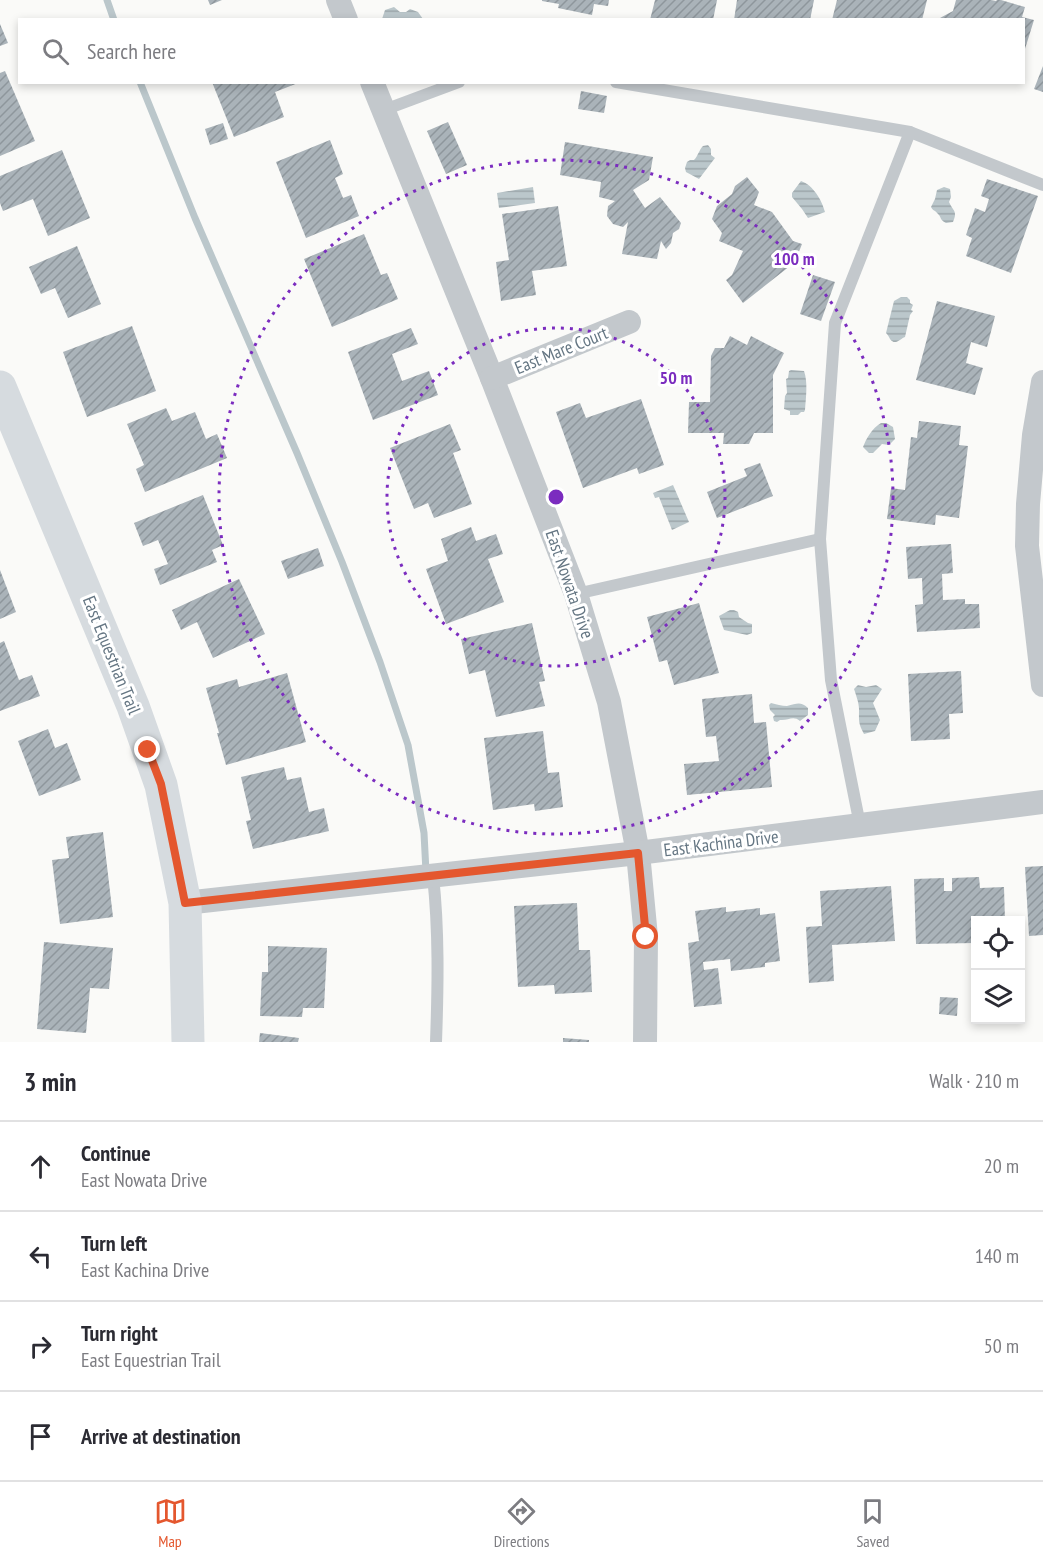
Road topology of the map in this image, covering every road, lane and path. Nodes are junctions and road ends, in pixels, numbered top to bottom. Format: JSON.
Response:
{"nodes":[{"id":1,"x":338,"y":0,"type":"edge"},
{"id":2,"x":345,"y":18,"type":"edge"},
{"id":3,"x":373,"y":84,"type":"edge"},
{"id":4,"x":454,"y":84,"type":"edge"},
{"id":5,"x":628,"y":84,"type":"edge"},
{"id":6,"x":384,"y":110,"type":"junction"},
{"id":7,"x":910,"y":132,"type":"junction"},
{"id":8,"x":1043,"y":185,"type":"edge"},
{"id":9,"x":629,"y":322,"type":"dead end"},
{"id":10,"x":492,"y":378,"type":"junction"},
{"id":11,"x":1043,"y":382,"type":"edge"},
{"id":12,"x":0,"y":387,"type":"edge"},
{"id":13,"x":820,"y":539,"type":"junction"},
{"id":14,"x":1037,"y":579,"type":"edge"},
{"id":15,"x":576,"y":594,"type":"junction"},
{"id":16,"x":1043,"y":685,"type":"edge"},
{"id":17,"x":1043,"y":802,"type":"edge"},
{"id":18,"x":860,"y":825,"type":"junction"},
{"id":19,"x":638,"y":853,"type":"junction"},
{"id":20,"x":433,"y":876,"type":"junction"},
{"id":21,"x":185,"y":903,"type":"junction"},
{"id":22,"x":188,"y":1042,"type":"edge"},
{"id":23,"x":436,"y":1042,"type":"edge"},
{"id":24,"x":645,"y":1042,"type":"edge"}],
"edges":[{"from":1,"to":2,"type":"street"},
{"from":3,"to":6,"type":"street","name":"East Nowata Drive"},
{"from":4,"to":6,"type":"lane"},
{"from":5,"to":7,"type":"lane"},
{"from":6,"to":10,"type":"street","name":"East Nowata Drive"},
{"from":7,"to":8,"type":"lane"},
{"from":7,"to":13,"type":"lane"},
{"from":9,"to":10,"type":"street","name":"East Mare Court"},
{"from":10,"to":15,"type":"street","name":"East Nowata Drive"},
{"from":11,"to":14,"type":"street"},
{"from":12,"to":21,"type":"street","name":"East Equestrian Trail"},
{"from":13,"to":15,"type":"lane"},
{"from":13,"to":18,"type":"lane"},
{"from":14,"to":16,"type":"street"},
{"from":15,"to":19,"type":"street","name":"East Nowata Drive"},
{"from":17,"to":18,"type":"street","name":"East Kachina Drive"},
{"from":18,"to":19,"type":"street","name":"East Kachina Drive"},
{"from":19,"to":20,"type":"street","name":"East Kachina Drive"},
{"from":19,"to":24,"type":"street","name":"East Nowata Drive"},
{"from":20,"to":21,"type":"street","name":"East Kachina Drive"},
{"from":20,"to":23,"type":"lane"},
{"from":21,"to":22,"type":"street","name":"East Equestrian Trail"}]}
